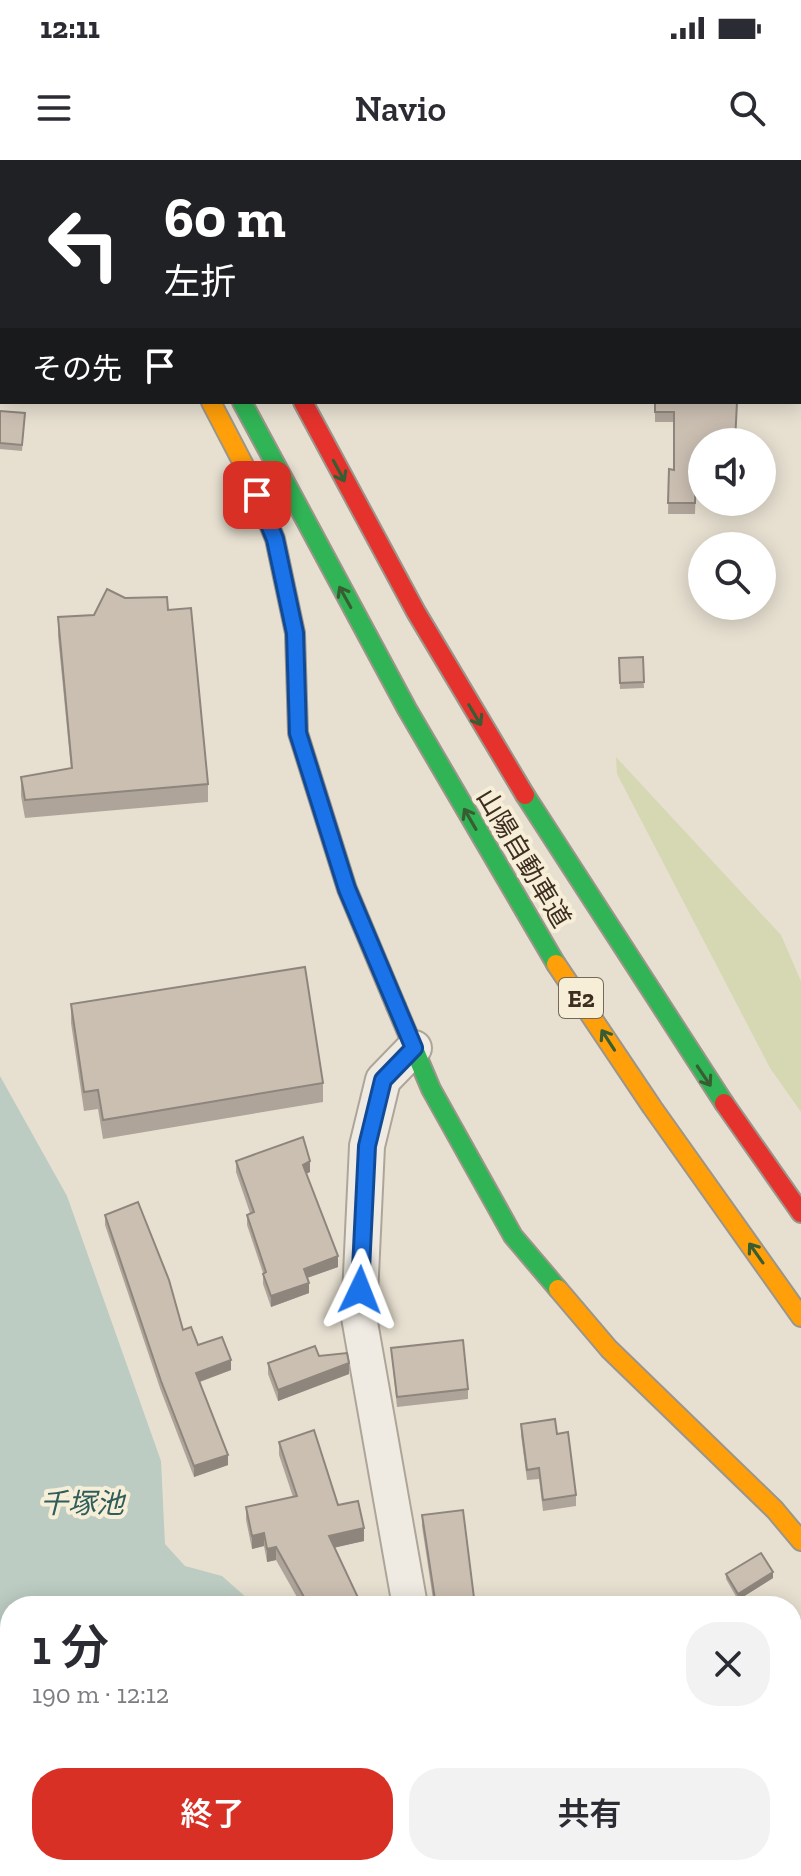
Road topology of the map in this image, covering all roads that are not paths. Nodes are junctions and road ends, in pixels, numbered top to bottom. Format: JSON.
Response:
{"nodes":[{"id":1,"x":212,"y":404,"type":"edge"},
{"id":2,"x":243,"y":404,"type":"edge"},
{"id":3,"x":304,"y":404,"type":"edge"},
{"id":4,"x":414,"y":1048,"type":"junction"},
{"id":5,"x":801,"y":1213,"type":"edge"},
{"id":6,"x":801,"y":1317,"type":"edge"},
{"id":7,"x":801,"y":1541,"type":"edge"},
{"id":8,"x":408,"y":1596,"type":"edge"}],
"edges":[{"from":1,"to":4,"type":"main road"},
{"from":6,"to":2,"type":"main road","name":"山陽自動車道","number":"E2","one_way":true},
{"from":3,"to":5,"type":"main road","name":"山陽自動車道","number":"E2","one_way":true},
{"from":4,"to":7,"type":"main road"},
{"from":4,"to":8,"type":"street"}]}
